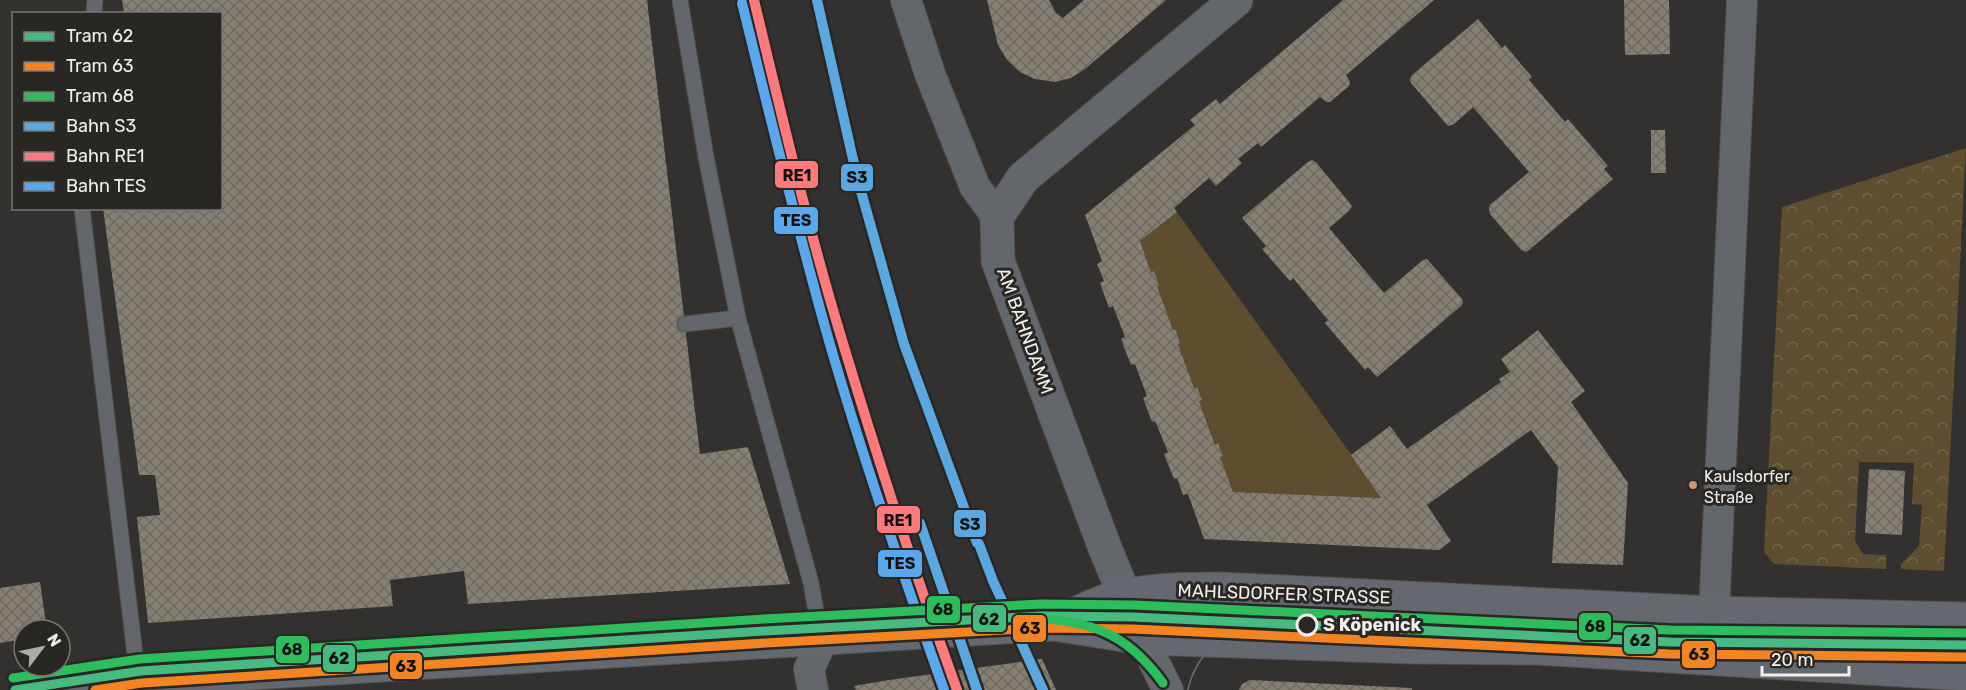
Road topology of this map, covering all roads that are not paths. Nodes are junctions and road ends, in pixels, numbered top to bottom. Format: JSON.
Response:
{"nodes":[{"id":1,"x":680,"y":0,"type":"edge"},
{"id":2,"x":906,"y":0,"type":"edge"},
{"id":3,"x":1236,"y":0,"type":"edge"},
{"id":4,"x":1742,"y":0,"type":"edge"},
{"id":5,"x":82,"y":210,"type":"edge"},
{"id":6,"x":997,"y":216,"type":"junction"},
{"id":7,"x":738,"y":318,"type":"junction"},
{"id":8,"x":685,"y":324,"type":"dead end"},
{"id":9,"x":1124,"y":596,"type":"junction"},
{"id":10,"x":1713,"y":613,"type":"junction"},
{"id":11,"x":1966,"y":619,"type":"edge"},
{"id":12,"x":1053,"y":624,"type":"junction"},
{"id":13,"x":1142,"y":638,"type":"junction"},
{"id":14,"x":821,"y":639,"type":"junction"},
{"id":15,"x":1712,"y":658,"type":"junction"},
{"id":16,"x":1966,"y":674,"type":"edge"},
{"id":17,"x":138,"y":680,"type":"junction"},
{"id":18,"x":99,"y":687,"type":"edge"},
{"id":19,"x":63,"y":690,"type":"edge"},
{"id":20,"x":813,"y":690,"type":"edge"},
{"id":21,"x":1168,"y":690,"type":"edge"}],
"edges":[{"from":1,"to":7,"type":"lane"},
{"from":2,"to":6,"type":"street"},
{"from":3,"to":6,"type":"street"},
{"from":4,"to":10,"type":"street"},
{"from":5,"to":17,"type":"lane"},
{"from":6,"to":9,"type":"street","name":"AM BAHNDAMM"},
{"from":7,"to":8,"type":"lane"},
{"from":7,"to":14,"type":"lane"},
{"from":9,"to":10,"type":"main road","name":"MAHLSDORFER STRASSE"},
{"from":9,"to":12,"type":"main road","name":"MAHLSDORFER STRASSE"},
{"from":9,"to":13,"type":"street","name":"AM BAHNDAMM"},
{"from":10,"to":11,"type":"main road","name":"MAHLSDORFER STRASSE"},
{"from":10,"to":15,"type":"street"},
{"from":12,"to":13,"type":"main road"},
{"from":12,"to":14,"type":"main road"},
{"from":13,"to":15,"type":"main road"},
{"from":13,"to":21,"type":"street"},
{"from":14,"to":17,"type":"main road"},
{"from":14,"to":20,"type":"street"},
{"from":15,"to":16,"type":"main road"},
{"from":17,"to":18,"type":"main road"},
{"from":18,"to":19,"type":"main road"}]}
